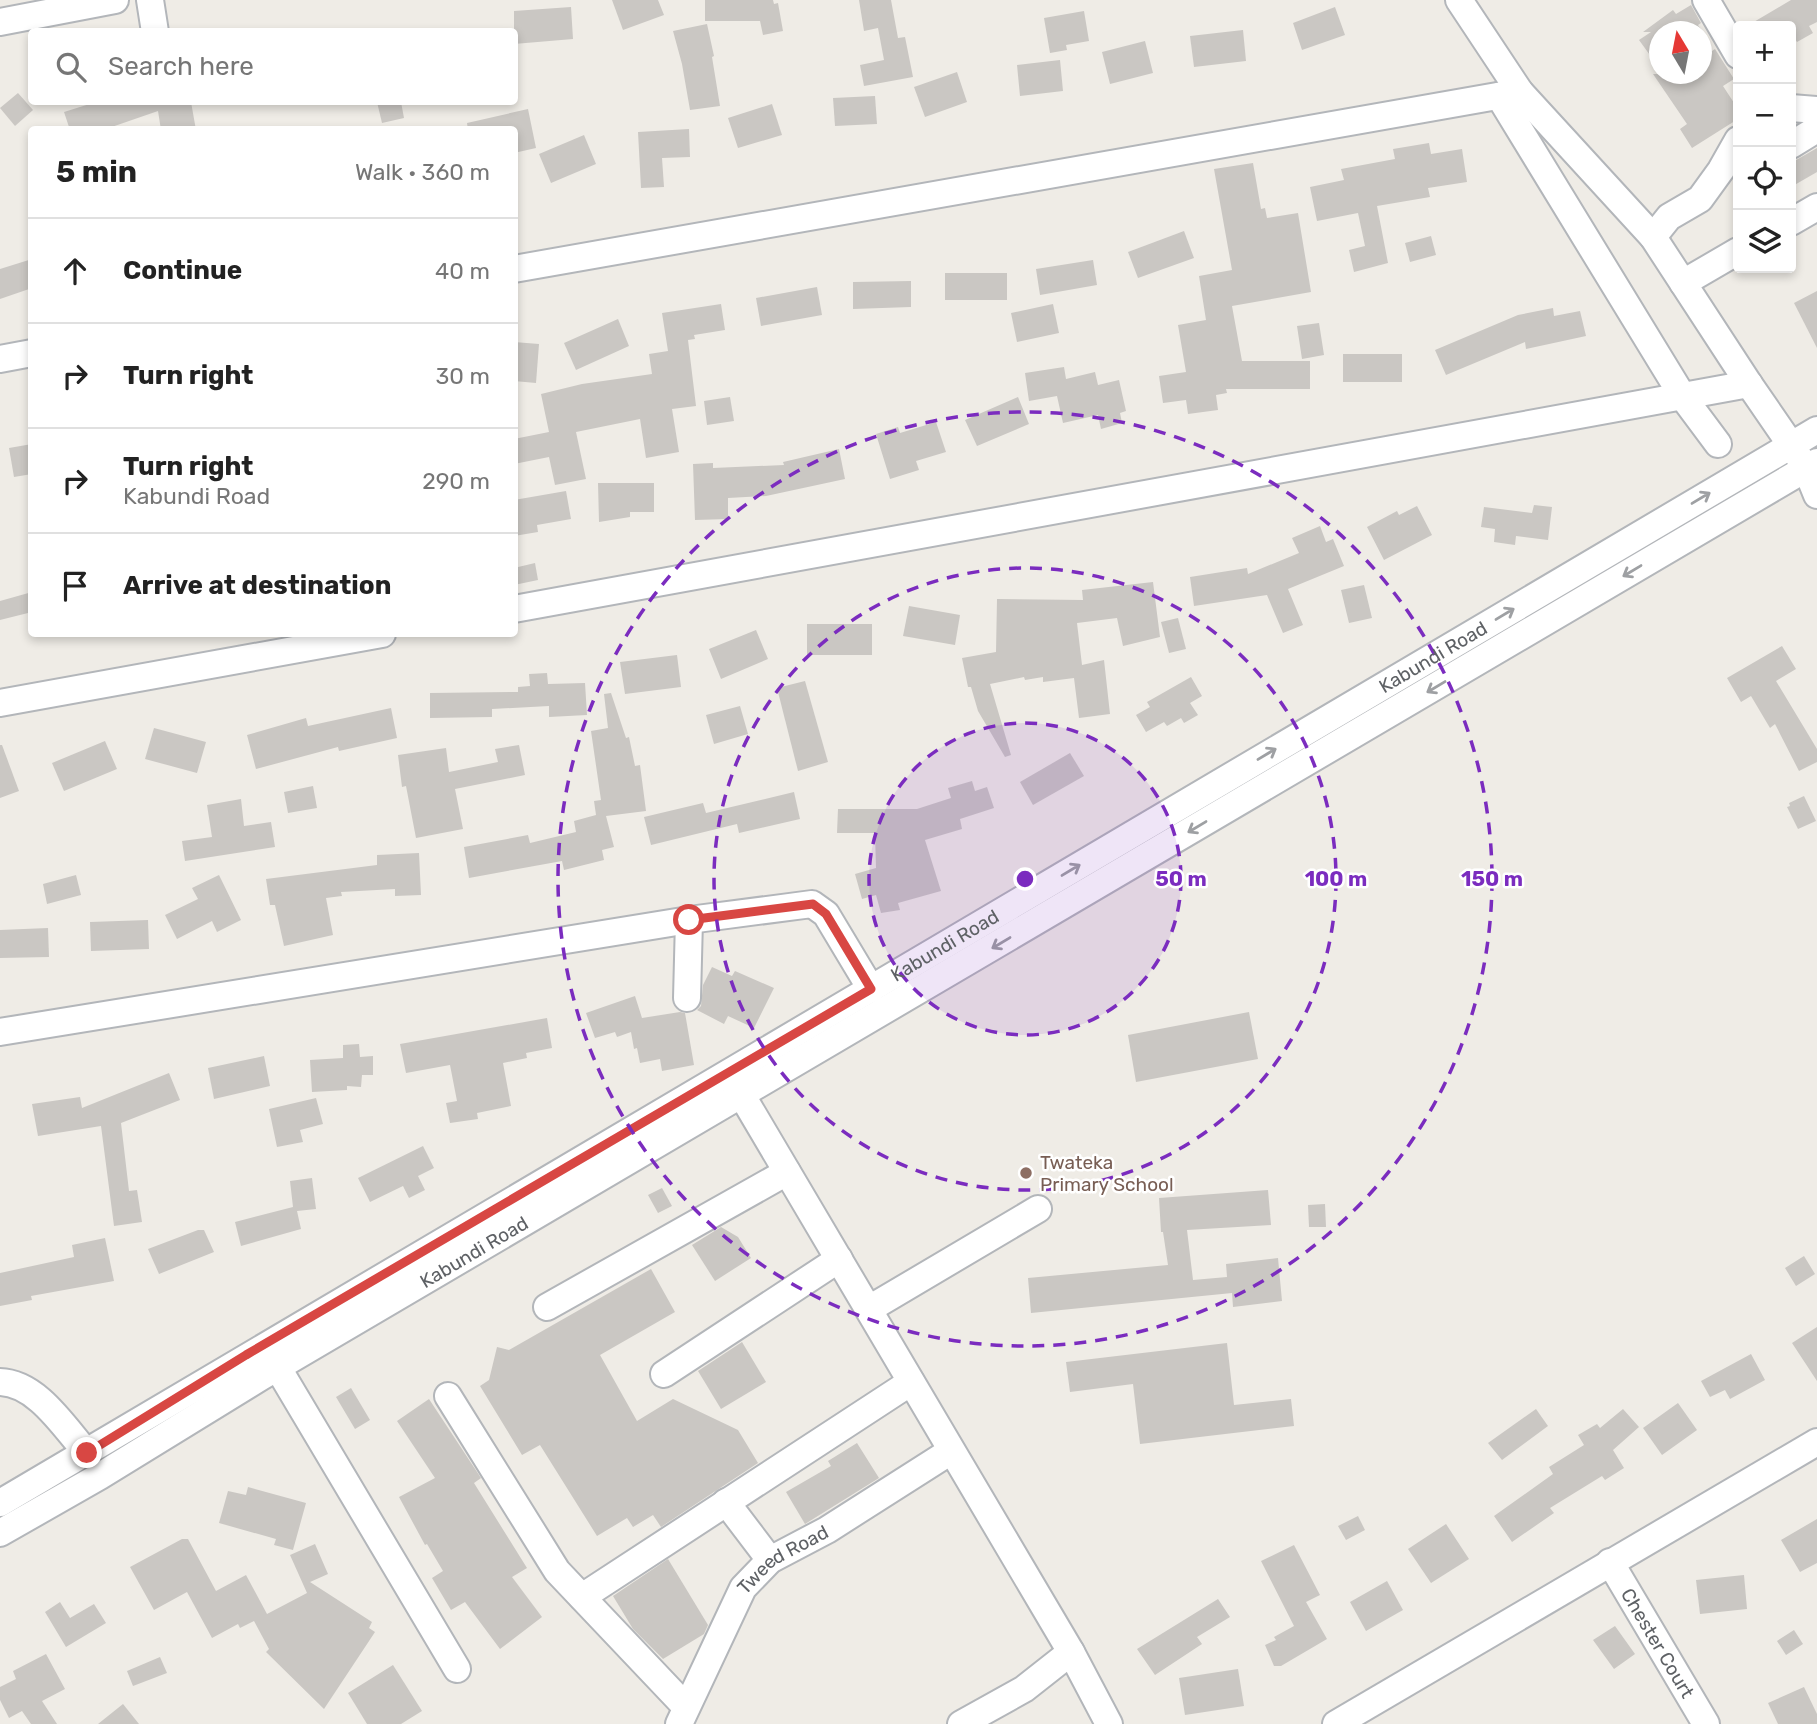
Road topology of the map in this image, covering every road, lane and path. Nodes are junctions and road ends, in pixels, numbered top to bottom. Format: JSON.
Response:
{"nodes":[{"id":1,"x":115,"y":0,"type":"edge"},
{"id":2,"x":149,"y":0,"type":"edge"},
{"id":3,"x":1459,"y":0,"type":"edge"},
{"id":4,"x":1706,"y":0,"type":"edge"},
{"id":5,"x":0,"y":22,"type":"edge"},
{"id":6,"x":154,"y":28,"type":"edge"},
{"id":7,"x":1733,"y":46,"type":"edge"},
{"id":8,"x":1510,"y":94,"type":"junction"},
{"id":9,"x":1796,"y":108,"type":"edge"},
{"id":10,"x":1817,"y":110,"type":"edge"},
{"id":11,"x":1817,"y":129,"type":"edge"},
{"id":12,"x":1796,"y":142,"type":"edge"},
{"id":13,"x":1734,"y":147,"type":"edge"},
{"id":14,"x":1733,"y":179,"type":"edge"},
{"id":15,"x":1700,"y":199,"type":"junction"},
{"id":16,"x":1817,"y":207,"type":"edge"},
{"id":17,"x":1796,"y":219,"type":"edge"},
{"id":18,"x":1653,"y":237,"type":"junction"},
{"id":19,"x":1733,"y":254,"type":"edge"},
{"id":20,"x":518,"y":268,"type":"edge"},
{"id":21,"x":1683,"y":283,"type":"junction"},
{"id":22,"x":28,"y":354,"type":"edge"},
{"id":23,"x":0,"y":359,"type":"edge"},
{"id":24,"x":1749,"y":384,"type":"junction"},
{"id":25,"x":1683,"y":397,"type":"junction"},
{"id":26,"x":1817,"y":430,"type":"edge"},
{"id":27,"x":1718,"y":444,"type":"dead end"},
{"id":28,"x":1791,"y":445,"type":"junction"},
{"id":29,"x":1812,"y":465,"type":"edge"},
{"id":30,"x":1817,"y":495,"type":"edge"},
{"id":31,"x":518,"y":608,"type":"edge"},
{"id":32,"x":365,"y":637,"type":"edge"},
{"id":33,"x":0,"y":703,"type":"edge"},
{"id":34,"x":1126,"y":838,"type":"junction"},
{"id":35,"x":1140,"y":861,"type":"junction"},
{"id":36,"x":689,"y":920,"type":"junction"},
{"id":37,"x":871,"y":989,"type":"junction"},
{"id":38,"x":687,"y":998,"type":"dead end"},
{"id":39,"x":0,"y":1032,"type":"edge"},
{"id":40,"x":729,"y":1073,"type":"junction"},
{"id":41,"x":742,"y":1096,"type":"junction"},
{"id":42,"x":787,"y":1172,"type":"junction"},
{"id":43,"x":1038,"y":1209,"type":"dead end"},
{"id":44,"x":839,"y":1259,"type":"junction"},
{"id":45,"x":547,"y":1307,"type":"dead end"},
{"id":46,"x":869,"y":1309,"type":"junction"},
{"id":47,"x":264,"y":1346,"type":"junction"},
{"id":48,"x":278,"y":1368,"type":"junction"},
{"id":49,"x":664,"y":1374,"type":"dead end"},
{"id":50,"x":0,"y":1382,"type":"edge"},
{"id":51,"x":911,"y":1382,"type":"junction"},
{"id":52,"x":448,"y":1396,"type":"dead end"},
{"id":53,"x":1817,"y":1442,"type":"edge"},
{"id":54,"x":951,"y":1451,"type":"junction"},
{"id":55,"x":87,"y":1453,"type":"junction"},
{"id":56,"x":726,"y":1502,"type":"junction"},
{"id":57,"x":0,"y":1503,"type":"edge"},
{"id":58,"x":0,"y":1533,"type":"edge"},
{"id":59,"x":770,"y":1560,"type":"junction"},
{"id":60,"x":1610,"y":1562,"type":"junction"},
{"id":61,"x":582,"y":1597,"type":"junction"},
{"id":62,"x":1072,"y":1652,"type":"junction"},
{"id":63,"x":457,"y":1670,"type":"dead end"},
{"id":64,"x":682,"y":1716,"type":"edge"},
{"id":65,"x":961,"y":1724,"type":"edge"},
{"id":66,"x":1109,"y":1724,"type":"edge"},
{"id":67,"x":1336,"y":1724,"type":"edge"},
{"id":68,"x":1706,"y":1724,"type":"edge"}],
"edges":[{"from":1,"to":5,"type":"street"},
{"from":2,"to":6,"type":"street"},
{"from":3,"to":8,"type":"street"},
{"from":4,"to":7,"type":"street"},
{"from":8,"to":18,"type":"street"},
{"from":8,"to":20,"type":"street"},
{"from":8,"to":25,"type":"street"},
{"from":9,"to":10,"type":"street"},
{"from":11,"to":12,"type":"street"},
{"from":13,"to":15,"type":"street"},
{"from":14,"to":15,"type":"street"},
{"from":15,"to":18,"type":"street"},
{"from":16,"to":17,"type":"street"},
{"from":18,"to":21,"type":"street"},
{"from":19,"to":21,"type":"street"},
{"from":21,"to":24,"type":"street"},
{"from":22,"to":23,"type":"street"},
{"from":24,"to":25,"type":"street"},
{"from":24,"to":28,"type":"street"},
{"from":25,"to":27,"type":"street"},
{"from":25,"to":31,"type":"street"},
{"from":26,"to":28,"type":"street","name":"Kabundi Road"},
{"from":28,"to":29,"type":"street"},
{"from":34,"to":28,"type":"street","name":"Kabundi Road","one_way":true},
{"from":29,"to":30,"type":"street"},
{"from":29,"to":35,"type":"street","name":"Kabundi Road","one_way":true},
{"from":32,"to":33,"type":"street"},
{"from":34,"to":35,"type":"street"},
{"from":37,"to":34,"type":"street","name":"Kabundi Road","one_way":true},
{"from":35,"to":41,"type":"street","name":"Kabundi Road","one_way":true},
{"from":36,"to":37,"type":"street"},
{"from":36,"to":38,"type":"street"},
{"from":36,"to":39,"type":"street"},
{"from":37,"to":40,"type":"street","name":"Kabundi Road"},
{"from":40,"to":41,"type":"street"},
{"from":40,"to":47,"type":"street","name":"Kabundi Road"},
{"from":41,"to":42,"type":"street"},
{"from":41,"to":48,"type":"street","name":"Kabundi Road"},
{"from":42,"to":44,"type":"street"},
{"from":42,"to":45,"type":"street"},
{"from":43,"to":46,"type":"street"},
{"from":44,"to":46,"type":"street"},
{"from":44,"to":49,"type":"street"},
{"from":46,"to":51,"type":"street"},
{"from":47,"to":48,"type":"street"},
{"from":47,"to":55,"type":"street","name":"Kabundi Road"},
{"from":48,"to":58,"type":"street","name":"Kabundi Road"},
{"from":48,"to":63,"type":"street"},
{"from":50,"to":55,"type":"street"},
{"from":51,"to":54,"type":"street"},
{"from":51,"to":56,"type":"street"},
{"from":52,"to":61,"type":"street"},
{"from":53,"to":60,"type":"street"},
{"from":54,"to":59,"type":"street","name":"Tweed Road"},
{"from":54,"to":62,"type":"street"},
{"from":55,"to":57,"type":"street","name":"Kabundi Road"},
{"from":56,"to":59,"type":"street"},
{"from":56,"to":61,"type":"street"},
{"from":59,"to":64,"type":"street","name":"Tweed Road"},
{"from":60,"to":67,"type":"street"},
{"from":60,"to":68,"type":"street","name":"Chester Court"},
{"from":61,"to":64,"type":"street"},
{"from":62,"to":65,"type":"street"},
{"from":62,"to":66,"type":"street"}]}
